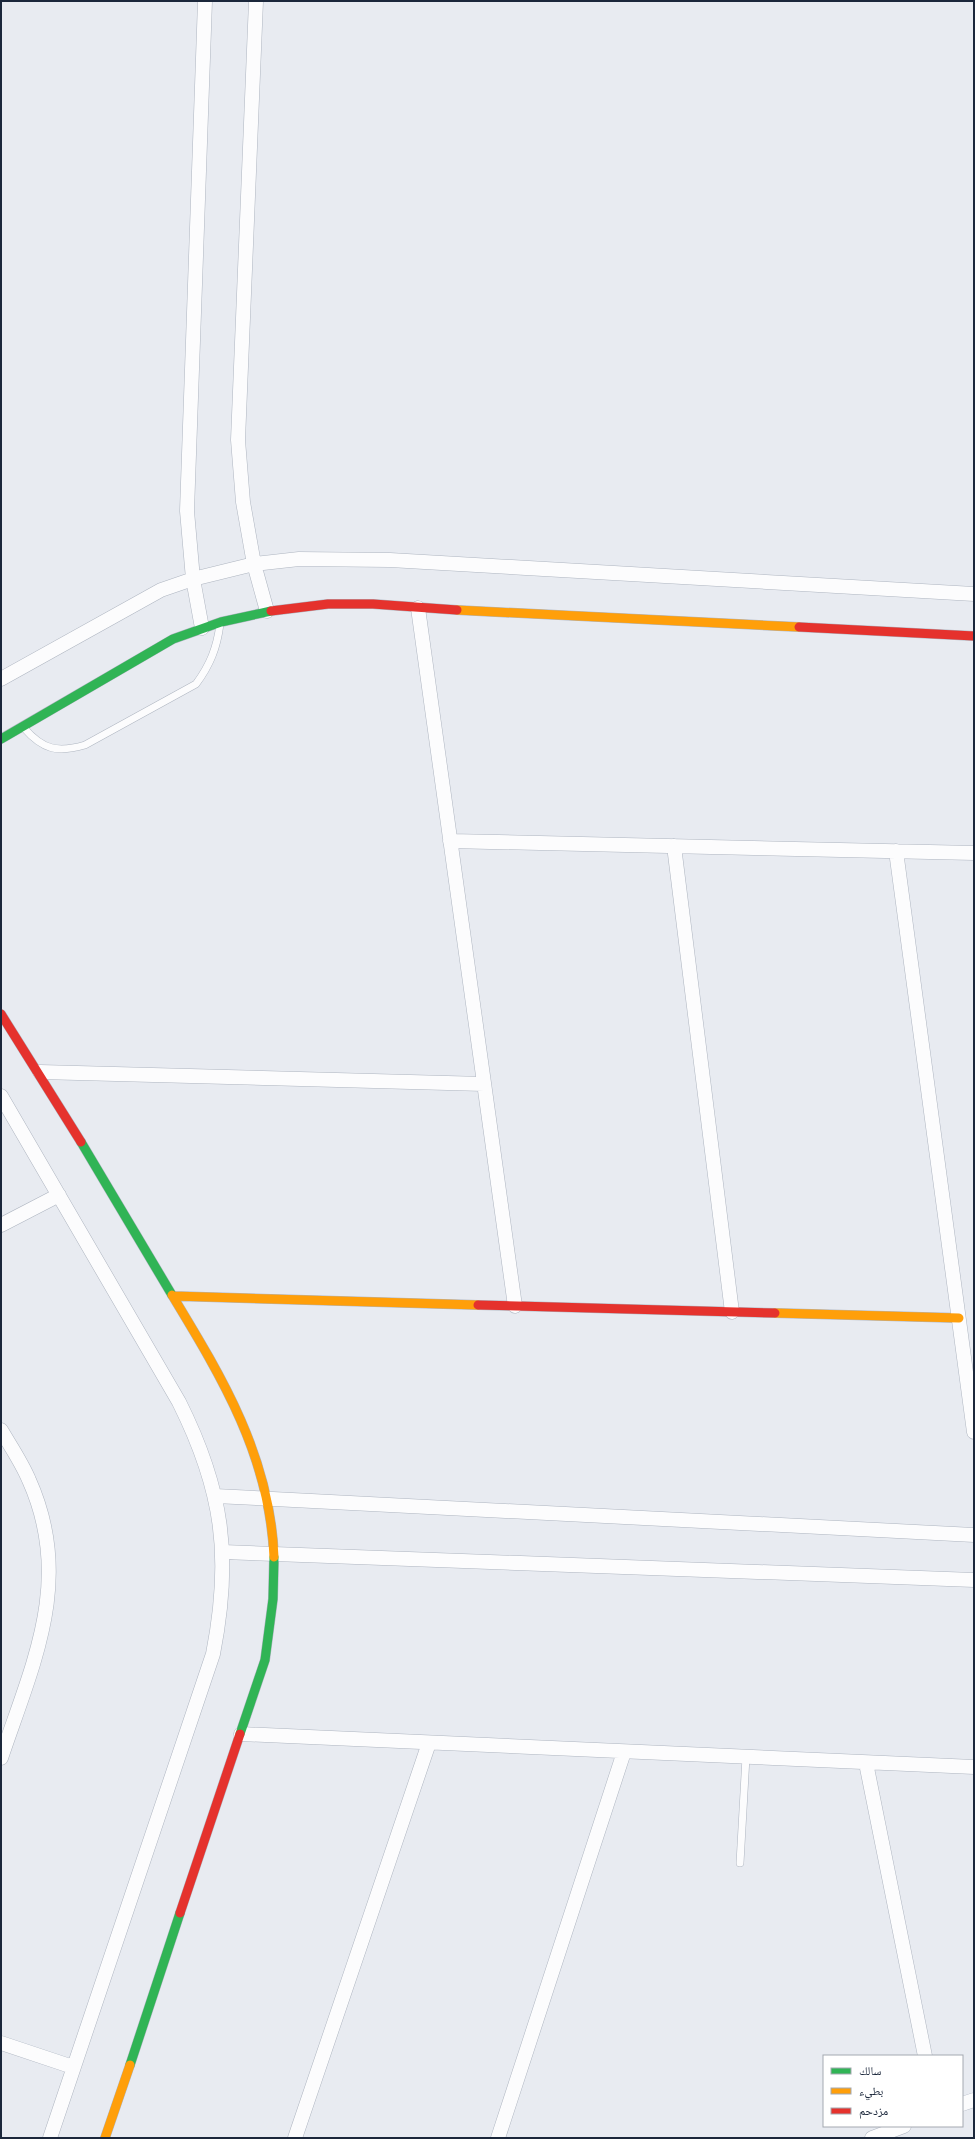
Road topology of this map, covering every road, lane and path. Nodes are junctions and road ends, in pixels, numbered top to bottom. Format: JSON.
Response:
{"nodes":[{"id":1,"x":205,"y":1,"type":"edge"},
{"id":2,"x":256,"y":1,"type":"edge"},
{"id":3,"x":254,"y":564,"type":"junction"},
{"id":4,"x":193,"y":579,"type":"junction"},
{"id":5,"x":974,"y":594,"type":"edge"},
{"id":6,"x":418,"y":608,"type":"junction"},
{"id":7,"x":267,"y":611,"type":"junction"},
{"id":8,"x":221,"y":622,"type":"junction"},
{"id":9,"x":202,"y":628,"type":"junction"},
{"id":10,"x":974,"y":636,"type":"edge"},
{"id":11,"x":1,"y":679,"type":"edge"},
{"id":12,"x":23,"y":726,"type":"junction"},
{"id":13,"x":1,"y":739,"type":"edge"},
{"id":14,"x":450,"y":840,"type":"junction"},
{"id":15,"x":674,"y":846,"type":"junction"},
{"id":16,"x":896,"y":851,"type":"junction"},
{"id":17,"x":974,"y":853,"type":"edge"},
{"id":18,"x":1,"y":1014,"type":"edge"},
{"id":19,"x":40,"y":1072,"type":"junction"},
{"id":20,"x":484,"y":1084,"type":"junction"},
{"id":21,"x":1,"y":1096,"type":"edge"},
{"id":22,"x":59,"y":1195,"type":"junction"},
{"id":23,"x":1,"y":1225,"type":"edge"},
{"id":24,"x":172,"y":1296,"type":"junction"},
{"id":25,"x":515,"y":1306,"type":"junction"},
{"id":26,"x":732,"y":1312,"type":"junction"},
{"id":27,"x":958,"y":1318,"type":"junction"},
{"id":28,"x":1,"y":1430,"type":"edge"},
{"id":29,"x":974,"y":1432,"type":"edge"},
{"id":30,"x":215,"y":1496,"type":"junction"},
{"id":31,"x":268,"y":1498,"type":"junction"},
{"id":32,"x":974,"y":1535,"type":"edge"},
{"id":33,"x":223,"y":1552,"type":"junction"},
{"id":34,"x":275,"y":1554,"type":"junction"},
{"id":35,"x":974,"y":1580,"type":"edge"},
{"id":36,"x":241,"y":1734,"type":"junction"},
{"id":37,"x":430,"y":1743,"type":"junction"},
{"id":38,"x":624,"y":1752,"type":"junction"},
{"id":39,"x":746,"y":1757,"type":"junction"},
{"id":40,"x":1,"y":1758,"type":"edge"},
{"id":41,"x":866,"y":1763,"type":"junction"},
{"id":42,"x":974,"y":1767,"type":"edge"},
{"id":43,"x":740,"y":1862,"type":"dead end"},
{"id":44,"x":1,"y":2043,"type":"edge"},
{"id":45,"x":925,"y":2055,"type":"edge"},
{"id":46,"x":73,"y":2067,"type":"junction"},
{"id":47,"x":974,"y":2100,"type":"edge"},
{"id":48,"x":963,"y":2104,"type":"edge"},
{"id":49,"x":901,"y":2127,"type":"edge"},
{"id":50,"x":50,"y":2138,"type":"edge"},
{"id":51,"x":105,"y":2138,"type":"edge"},
{"id":52,"x":295,"y":2138,"type":"edge"},
{"id":53,"x":498,"y":2138,"type":"edge"},
{"id":54,"x":872,"y":2138,"type":"edge"}],
"edges":[{"from":1,"to":4,"type":"street"},
{"from":2,"to":3,"type":"street"},
{"from":3,"to":4,"type":"street"},
{"from":3,"to":5,"type":"street"},
{"from":3,"to":7,"type":"street"},
{"from":4,"to":9,"type":"street"},
{"from":4,"to":11,"type":"street"},
{"from":6,"to":7,"type":"street"},
{"from":6,"to":10,"type":"street"},
{"from":6,"to":14,"type":"street"},
{"from":7,"to":8,"type":"street"},
{"from":8,"to":9,"type":"street"},
{"from":8,"to":12,"type":"lane"},
{"from":9,"to":12,"type":"street"},
{"from":12,"to":13,"type":"street"},
{"from":14,"to":15,"type":"street"},
{"from":14,"to":20,"type":"street"},
{"from":15,"to":16,"type":"street"},
{"from":15,"to":26,"type":"street"},
{"from":16,"to":17,"type":"street"},
{"from":16,"to":27,"type":"street"},
{"from":18,"to":19,"type":"street"},
{"from":19,"to":20,"type":"street"},
{"from":19,"to":24,"type":"street"},
{"from":20,"to":25,"type":"street"},
{"from":21,"to":22,"type":"street"},
{"from":22,"to":23,"type":"street"},
{"from":22,"to":30,"type":"street"},
{"from":24,"to":25,"type":"street"},
{"from":24,"to":31,"type":"street"},
{"from":25,"to":26,"type":"street"},
{"from":26,"to":27,"type":"street"},
{"from":27,"to":29,"type":"street"},
{"from":28,"to":40,"type":"street"},
{"from":30,"to":31,"type":"street"},
{"from":30,"to":33,"type":"street"},
{"from":31,"to":32,"type":"street"},
{"from":31,"to":34,"type":"street"},
{"from":33,"to":34,"type":"street"},
{"from":33,"to":46,"type":"street"},
{"from":34,"to":35,"type":"street"},
{"from":34,"to":36,"type":"street"},
{"from":36,"to":37,"type":"street"},
{"from":36,"to":51,"type":"street"},
{"from":37,"to":38,"type":"street"},
{"from":37,"to":52,"type":"street"},
{"from":38,"to":39,"type":"street"},
{"from":38,"to":53,"type":"street"},
{"from":39,"to":41,"type":"street"},
{"from":39,"to":43,"type":"lane"},
{"from":41,"to":42,"type":"street"},
{"from":41,"to":45,"type":"street"},
{"from":44,"to":46,"type":"street"},
{"from":46,"to":50,"type":"street"},
{"from":47,"to":48,"type":"street"},
{"from":49,"to":54,"type":"street"}]}
